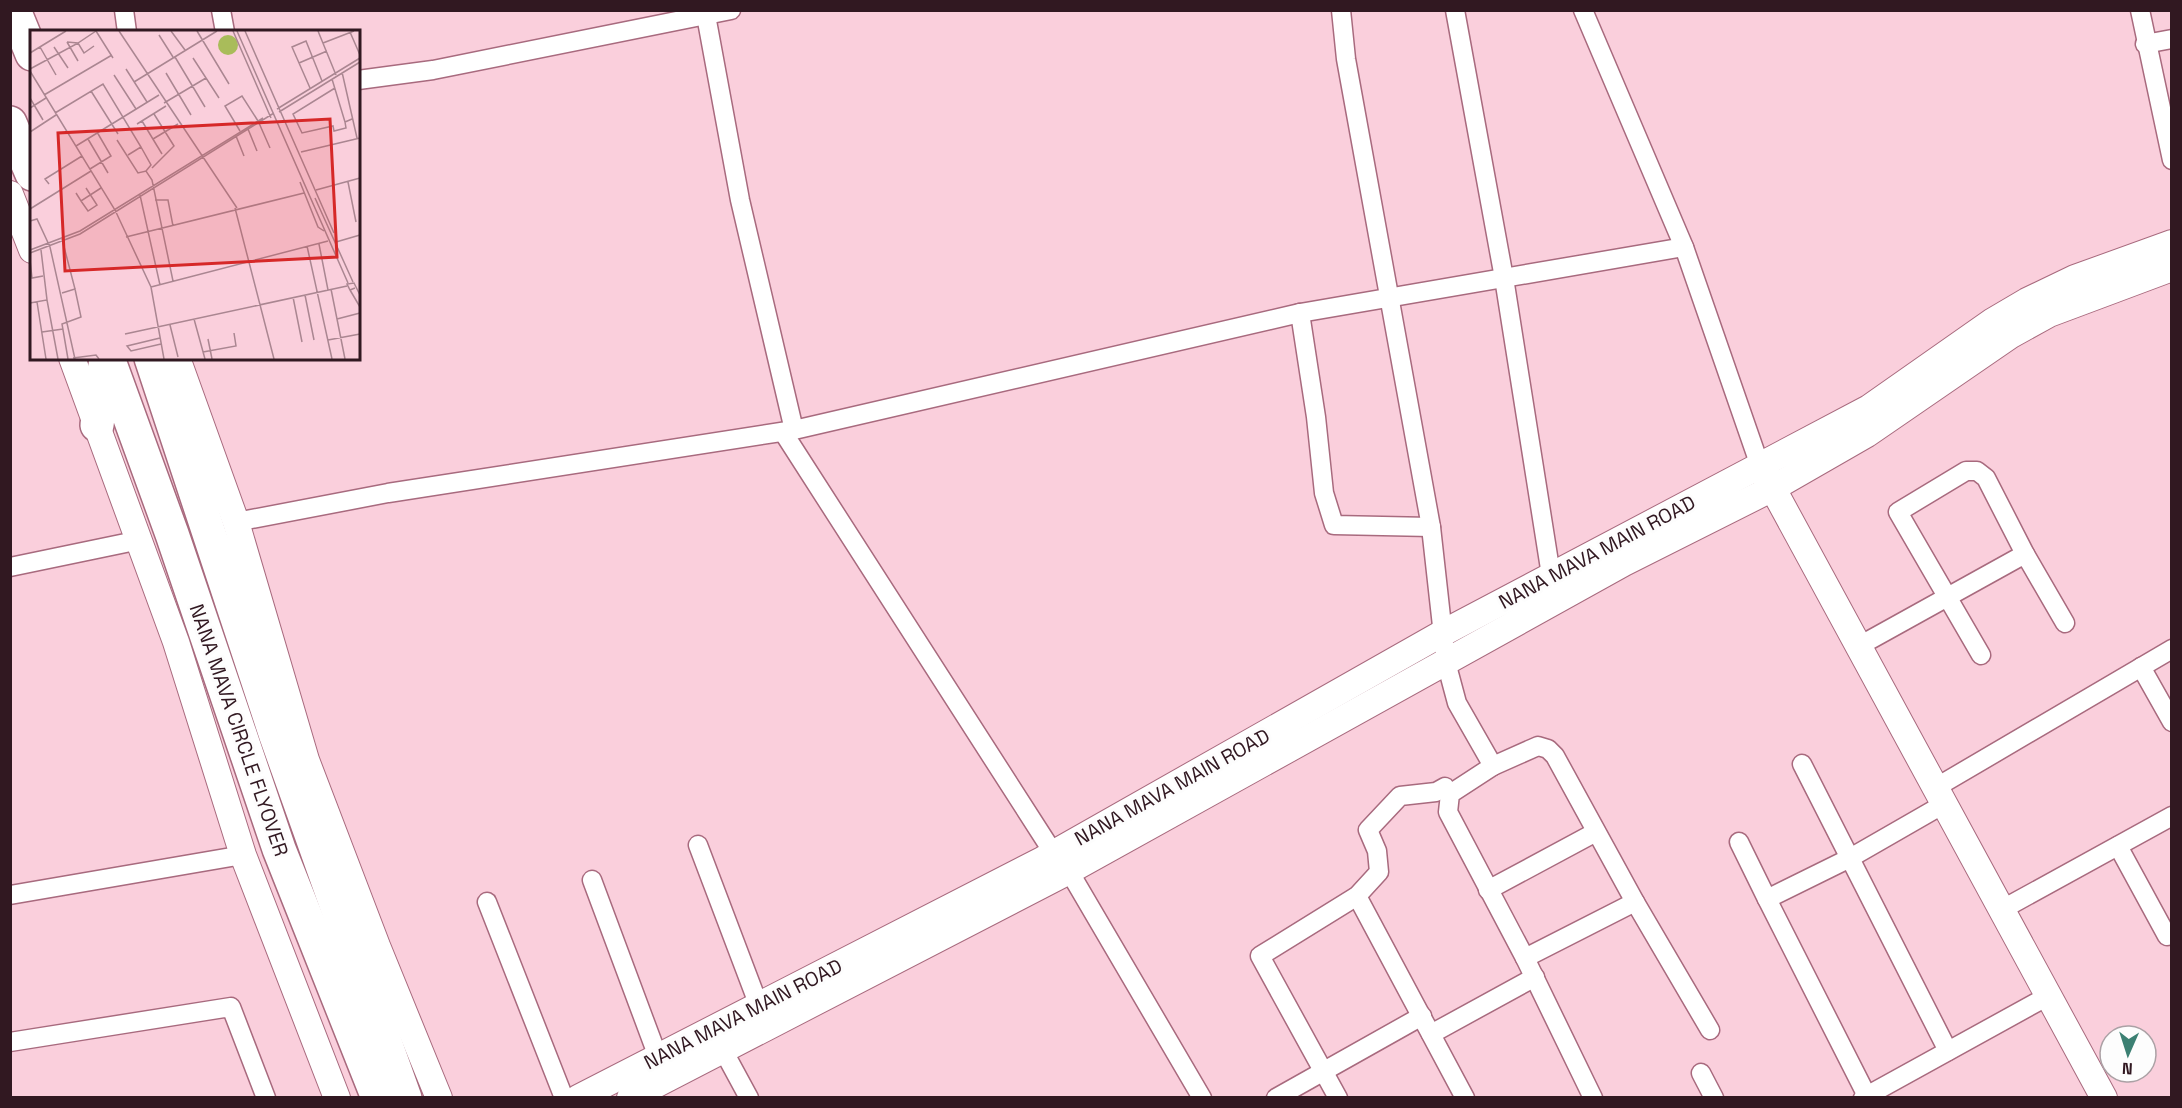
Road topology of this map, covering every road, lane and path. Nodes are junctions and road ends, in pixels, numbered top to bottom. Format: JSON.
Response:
{"nodes":[{"id":1,"x":14,"y":10,"type":"edge"},
{"id":2,"x":124,"y":10,"type":"edge"},
{"id":3,"x":221,"y":10,"type":"edge"},
{"id":4,"x":731,"y":10,"type":"edge"},
{"id":5,"x":1341,"y":10,"type":"edge"},
{"id":6,"x":1455,"y":10,"type":"edge"},
{"id":7,"x":1582,"y":10,"type":"edge"},
{"id":8,"x":2140,"y":10,"type":"edge"},
{"id":9,"x":706,"y":13,"type":"edge"},
{"id":10,"x":128,"y":30,"type":"edge"},
{"id":11,"x":225,"y":30,"type":"edge"},
{"id":12,"x":2172,"y":39,"type":"edge"},
{"id":13,"x":2145,"y":44,"type":"junction"},
{"id":14,"x":30,"y":49,"type":"edge"},
{"id":15,"x":360,"y":80,"type":"edge"},
{"id":16,"x":10,"y":123,"type":"edge"},
{"id":17,"x":2172,"y":160,"type":"edge"},
{"id":18,"x":30,"y":169,"type":"edge"},
{"id":19,"x":10,"y":194,"type":"edge"},
{"id":20,"x":2172,"y":243,"type":"edge"},
{"id":21,"x":30,"y":245,"type":"edge"},
{"id":22,"x":1684,"y":247,"type":"junction"},
{"id":23,"x":2172,"y":268,"type":"edge"},
{"id":24,"x":1504,"y":278,"type":"junction"},
{"id":25,"x":1390,"y":297,"type":"junction"},
{"id":26,"x":1300,"y":313,"type":"junction"},
{"id":27,"x":73,"y":360,"type":"edge"},
{"id":28,"x":107,"y":360,"type":"edge"},
{"id":29,"x":108,"y":360,"type":"edge"},
{"id":30,"x":152,"y":360,"type":"edge"},
{"id":31,"x":178,"y":360,"type":"edge"},
{"id":32,"x":97,"y":425,"type":"junction"},
{"id":33,"x":789,"y":431,"type":"junction"},
{"id":34,"x":1761,"y":466,"type":"junction"},
{"id":35,"x":1773,"y":488,"type":"junction"},
{"id":36,"x":236,"y":522,"type":"junction"},
{"id":37,"x":1431,"y":527,"type":"junction"},
{"id":38,"x":140,"y":540,"type":"junction"},
{"id":39,"x":2025,"y":554,"type":"junction"},
{"id":40,"x":10,"y":567,"type":"edge"},
{"id":41,"x":1551,"y":575,"type":"junction"},
{"id":42,"x":1947,"y":597,"type":"junction"},
{"id":43,"x":2066,"y":623,"type":"dead end"},
{"id":44,"x":1441,"y":634,"type":"junction"},
{"id":45,"x":1859,"y":646,"type":"junction"},
{"id":46,"x":2172,"y":649,"type":"edge"},
{"id":47,"x":1981,"y":655,"type":"dead end"},
{"id":48,"x":1446,"y":662,"type":"junction"},
{"id":49,"x":2141,"y":667,"type":"junction"},
{"id":50,"x":2172,"y":722,"type":"edge"},
{"id":51,"x":1802,"y":764,"type":"dead end"},
{"id":52,"x":1493,"y":766,"type":"junction"},
{"id":53,"x":1445,"y":786,"type":"dead end"},
{"id":54,"x":1940,"y":796,"type":"junction"},
{"id":55,"x":2172,"y":816,"type":"edge"},
{"id":56,"x":1596,"y":832,"type":"junction"},
{"id":57,"x":1739,"y":842,"type":"dead end"},
{"id":58,"x":698,"y":845,"type":"dead end"},
{"id":59,"x":2118,"y":846,"type":"junction"},
{"id":60,"x":243,"y":855,"type":"junction"},
{"id":61,"x":1850,"y":858,"type":"junction"},
{"id":62,"x":1061,"y":862,"type":"junction"},
{"id":63,"x":592,"y":880,"type":"dead end"},
{"id":64,"x":1488,"y":890,"type":"junction"},
{"id":65,"x":10,"y":895,"type":"edge"},
{"id":66,"x":1357,"y":896,"type":"junction"},
{"id":67,"x":1767,"y":899,"type":"junction"},
{"id":68,"x":487,"y":902,"type":"dead end"},
{"id":69,"x":1635,"y":902,"type":"junction"},
{"id":70,"x":2001,"y":910,"type":"junction"},
{"id":71,"x":2168,"y":936,"type":"dead end"},
{"id":72,"x":1525,"y":958,"type":"junction"},
{"id":73,"x":1535,"y":977,"type":"junction"},
{"id":74,"x":2048,"y":996,"type":"junction"},
{"id":75,"x":759,"y":1006,"type":"junction"},
{"id":76,"x":1422,"y":1016,"type":"junction"},
{"id":77,"x":1710,"y":1030,"type":"dead end"},
{"id":78,"x":1431,"y":1034,"type":"junction"},
{"id":79,"x":10,"y":1042,"type":"edge"},
{"id":80,"x":723,"y":1050,"type":"junction"},
{"id":81,"x":1948,"y":1051,"type":"junction"},
{"id":82,"x":658,"y":1057,"type":"junction"},
{"id":83,"x":1324,"y":1071,"type":"junction"},
{"id":84,"x":1701,"y":1073,"type":"dead end"},
{"id":85,"x":1865,"y":1097,"type":"edge"},
{"id":86,"x":266,"y":1098,"type":"edge"},
{"id":87,"x":337,"y":1098,"type":"edge"},
{"id":88,"x":378,"y":1098,"type":"edge"},
{"id":89,"x":405,"y":1098,"type":"edge"},
{"id":90,"x":439,"y":1098,"type":"edge"},
{"id":91,"x":564,"y":1098,"type":"edge"},
{"id":92,"x":578,"y":1098,"type":"edge"},
{"id":93,"x":630,"y":1098,"type":"edge"},
{"id":94,"x":749,"y":1098,"type":"edge"},
{"id":95,"x":1202,"y":1098,"type":"edge"},
{"id":96,"x":1276,"y":1098,"type":"edge"},
{"id":97,"x":1338,"y":1098,"type":"edge"},
{"id":98,"x":1465,"y":1098,"type":"edge"},
{"id":99,"x":1593,"y":1098,"type":"edge"},
{"id":100,"x":1714,"y":1098,"type":"edge"},
{"id":101,"x":2104,"y":1098,"type":"edge"}],
"edges":[{"from":1,"to":14,"type":"highway"},
{"from":2,"to":10,"type":"street"},
{"from":3,"to":11,"type":"street"},
{"from":4,"to":9,"type":"street"},
{"from":5,"to":25,"type":"street"},
{"from":6,"to":24,"type":"street"},
{"from":7,"to":22,"type":"street"},
{"from":8,"to":13,"type":"street"},
{"from":9,"to":15,"type":"street"},
{"from":9,"to":33,"type":"street"},
{"from":12,"to":13,"type":"street"},
{"from":13,"to":17,"type":"street"},
{"from":16,"to":18,"type":"highway"},
{"from":19,"to":21,"type":"street"},
{"from":20,"to":34,"type":"street","name":"NANA MAVA MAIN ROAD"},
{"from":22,"to":24,"type":"street"},
{"from":22,"to":34,"type":"street"},
{"from":23,"to":35,"type":"street","name":"NANA MAVA MAIN ROAD"},
{"from":24,"to":25,"type":"street"},
{"from":24,"to":41,"type":"street"},
{"from":25,"to":26,"type":"street"},
{"from":25,"to":37,"type":"street"},
{"from":26,"to":33,"type":"street"},
{"from":26,"to":37,"type":"street"},
{"from":27,"to":32,"type":"street"},
{"from":28,"to":32,"type":"highway"},
{"from":29,"to":88,"type":"highway","name":"NANA MAVA CIRCLE FLYOVER"},
{"from":30,"to":89,"type":"highway","name":"NANA MAVA CIRCLE FLYOVER"},
{"from":31,"to":36,"type":"street"},
{"from":32,"to":38,"type":"street"},
{"from":33,"to":36,"type":"street"},
{"from":33,"to":62,"type":"street"},
{"from":34,"to":35,"type":"street"},
{"from":34,"to":41,"type":"street","name":"NANA MAVA MAIN ROAD"},
{"from":35,"to":45,"type":"street"},
{"from":35,"to":48,"type":"street","name":"NANA MAVA MAIN ROAD"},
{"from":36,"to":90,"type":"street"},
{"from":37,"to":44,"type":"street"},
{"from":38,"to":40,"type":"street"},
{"from":38,"to":60,"type":"street"},
{"from":39,"to":42,"type":"street"},
{"from":39,"to":42,"type":"street"},
{"from":39,"to":43,"type":"street"},
{"from":41,"to":44,"type":"street","name":"NANA MAVA MAIN ROAD"},
{"from":42,"to":45,"type":"street"},
{"from":42,"to":47,"type":"street"},
{"from":44,"to":48,"type":"street"},
{"from":44,"to":62,"type":"street","name":"NANA MAVA MAIN ROAD"},
{"from":45,"to":54,"type":"street"},
{"from":46,"to":49,"type":"street"},
{"from":48,"to":52,"type":"street"},
{"from":48,"to":62,"type":"street","name":"NANA MAVA MAIN ROAD"},
{"from":49,"to":50,"type":"street"},
{"from":49,"to":54,"type":"street"},
{"from":51,"to":61,"type":"street"},
{"from":52,"to":56,"type":"street"},
{"from":52,"to":64,"type":"street"},
{"from":53,"to":66,"type":"street"},
{"from":54,"to":61,"type":"street"},
{"from":54,"to":70,"type":"street"},
{"from":55,"to":59,"type":"street"},
{"from":56,"to":64,"type":"street"},
{"from":56,"to":69,"type":"street"},
{"from":57,"to":67,"type":"street"},
{"from":58,"to":75,"type":"street"},
{"from":59,"to":70,"type":"street"},
{"from":59,"to":71,"type":"street"},
{"from":60,"to":65,"type":"street"},
{"from":60,"to":87,"type":"street"},
{"from":61,"to":67,"type":"street"},
{"from":61,"to":81,"type":"street"},
{"from":62,"to":75,"type":"street","name":"NANA MAVA MAIN ROAD"},
{"from":62,"to":80,"type":"street","name":"NANA MAVA MAIN ROAD"},
{"from":62,"to":95,"type":"street"},
{"from":63,"to":82,"type":"street"},
{"from":64,"to":72,"type":"street"},
{"from":66,"to":76,"type":"street"},
{"from":66,"to":83,"type":"street"},
{"from":67,"to":85,"type":"street"},
{"from":68,"to":91,"type":"street"},
{"from":69,"to":72,"type":"street"},
{"from":69,"to":77,"type":"street"},
{"from":70,"to":74,"type":"street"},
{"from":72,"to":73,"type":"street"},
{"from":73,"to":78,"type":"street"},
{"from":73,"to":99,"type":"street"},
{"from":74,"to":81,"type":"street"},
{"from":74,"to":101,"type":"street"},
{"from":75,"to":82,"type":"street","name":"NANA MAVA MAIN ROAD"},
{"from":76,"to":78,"type":"street"},
{"from":76,"to":83,"type":"street"},
{"from":78,"to":98,"type":"street"},
{"from":79,"to":86,"type":"street"},
{"from":80,"to":93,"type":"street","name":"NANA MAVA MAIN ROAD"},
{"from":80,"to":94,"type":"street"},
{"from":81,"to":85,"type":"street"},
{"from":82,"to":92,"type":"street","name":"NANA MAVA MAIN ROAD"},
{"from":83,"to":96,"type":"street"},
{"from":83,"to":97,"type":"street"},
{"from":84,"to":100,"type":"street"}]}
